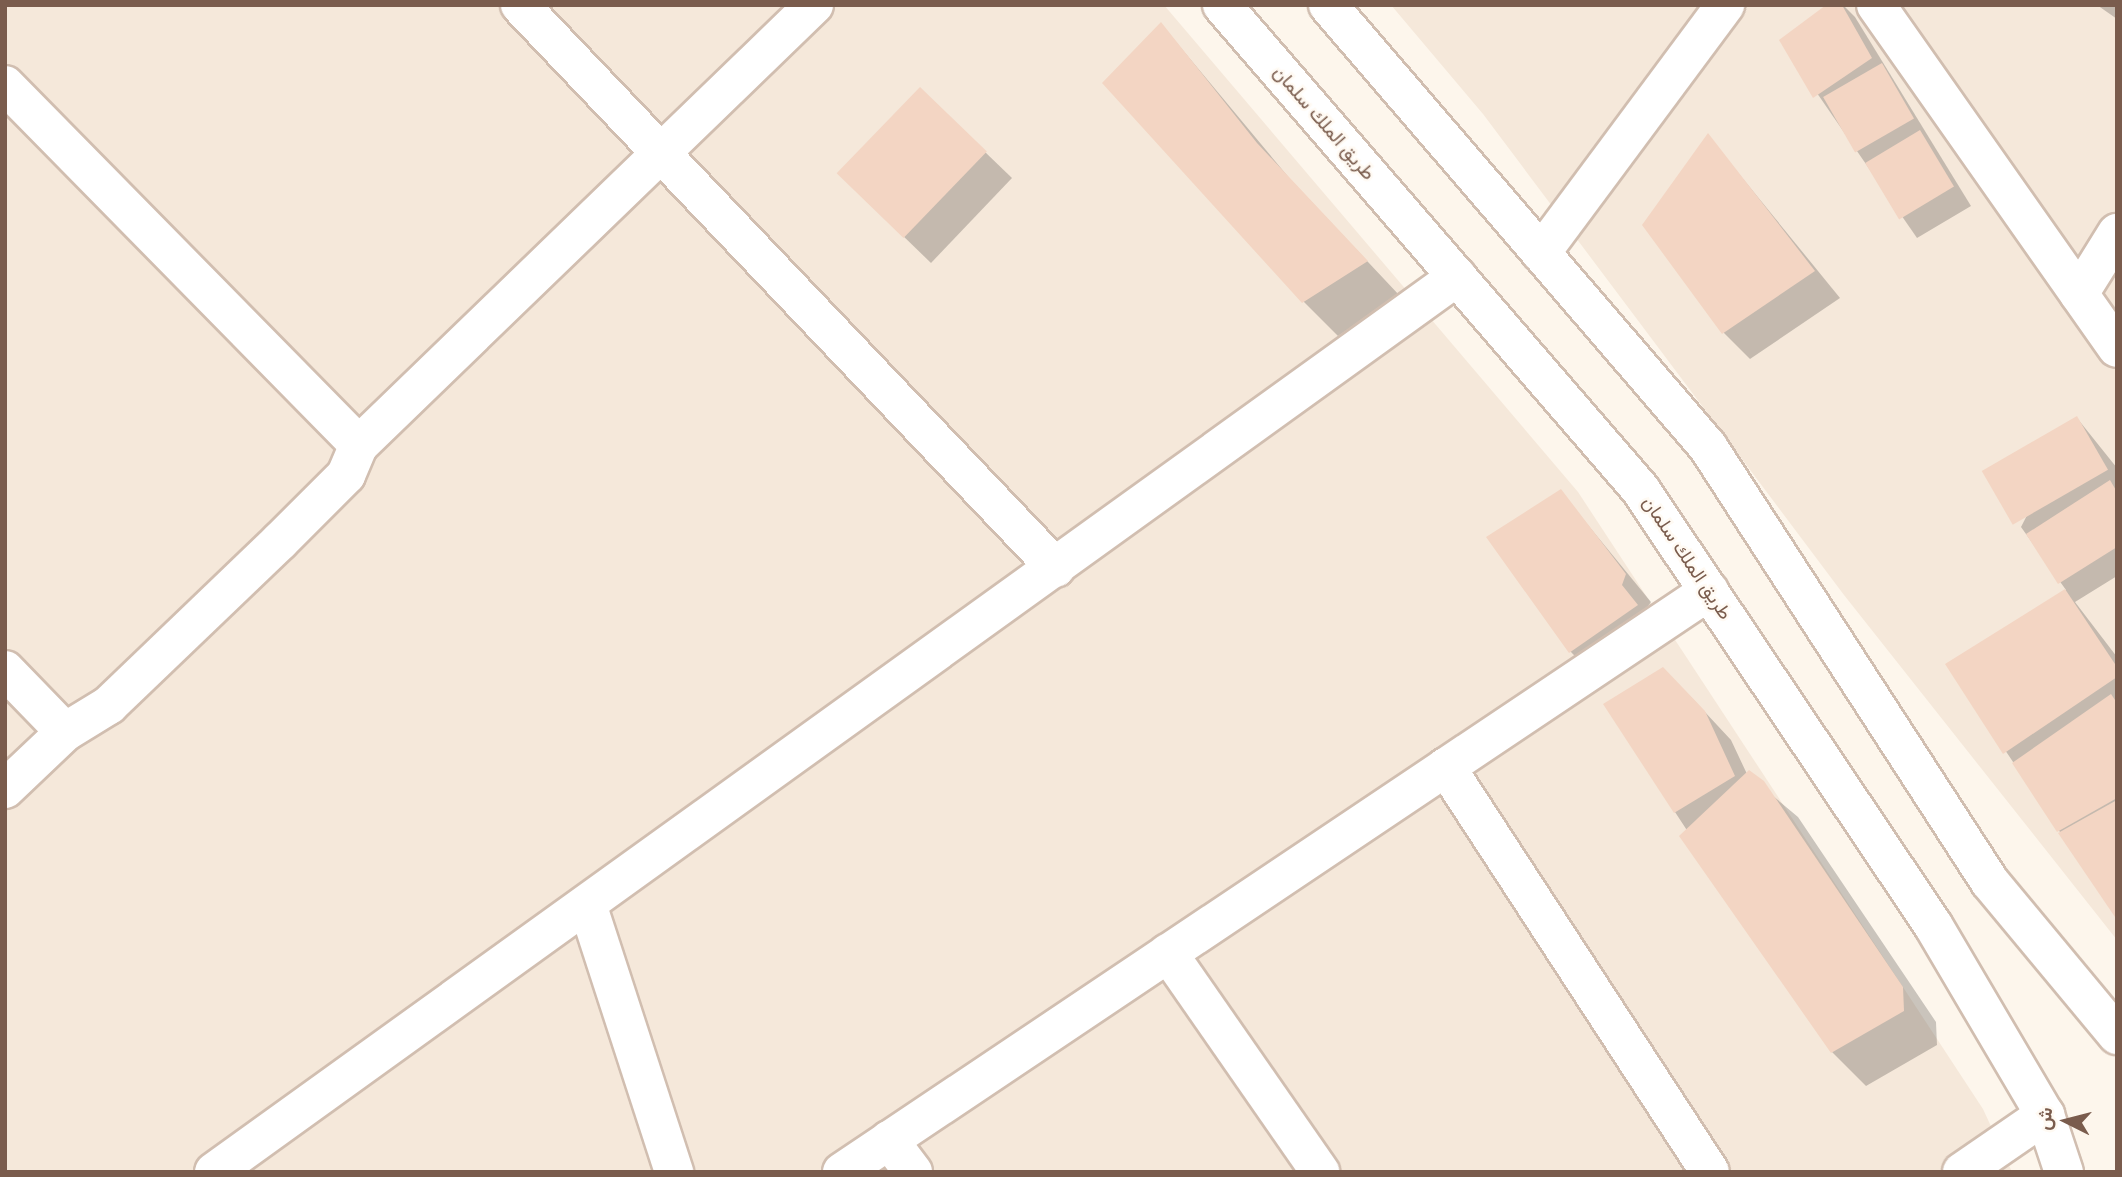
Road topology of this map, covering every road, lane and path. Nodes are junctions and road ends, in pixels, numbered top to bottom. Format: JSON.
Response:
{"nodes":[{"id":1,"x":520,"y":5,"type":"edge"},
{"id":2,"x":814,"y":5,"type":"edge"},
{"id":3,"x":1222,"y":5,"type":"edge"},
{"id":4,"x":1328,"y":5,"type":"edge"},
{"id":5,"x":1725,"y":5,"type":"edge"},
{"id":6,"x":1876,"y":5,"type":"edge"},
{"id":7,"x":5,"y":85,"type":"edge"},
{"id":8,"x":659,"y":151,"type":"junction"},
{"id":9,"x":2117,"y":233,"type":"edge"},
{"id":10,"x":1541,"y":253,"type":"junction"},
{"id":11,"x":1457,"y":277,"type":"junction"},
{"id":12,"x":2079,"y":294,"type":"junction"},
{"id":13,"x":2117,"y":348,"type":"edge"},
{"id":14,"x":359,"y":445,"type":"junction"},
{"id":15,"x":1056,"y":568,"type":"junction"},
{"id":16,"x":1709,"y":591,"type":"junction"},
{"id":17,"x":5,"y":670,"type":"edge"},
{"id":18,"x":65,"y":732,"type":"junction"},
{"id":19,"x":1446,"y":767,"type":"junction"},
{"id":20,"x":5,"y":789,"type":"edge"},
{"id":21,"x":588,"y":907,"type":"junction"},
{"id":22,"x":1168,"y":953,"type":"junction"},
{"id":23,"x":2117,"y":1035,"type":"edge"},
{"id":24,"x":2045,"y":1115,"type":"junction"},
{"id":25,"x":890,"y":1140,"type":"junction"},
{"id":26,"x":214,"y":1172,"type":"edge"},
{"id":27,"x":674,"y":1172,"type":"edge"},
{"id":28,"x":842,"y":1172,"type":"edge"},
{"id":29,"x":913,"y":1172,"type":"edge"},
{"id":30,"x":1320,"y":1172,"type":"edge"},
{"id":31,"x":1710,"y":1172,"type":"edge"},
{"id":32,"x":1962,"y":1172,"type":"edge"},
{"id":33,"x":2064,"y":1172,"type":"edge"}],
"edges":[{"from":1,"to":8,"type":"street"},
{"from":2,"to":8,"type":"street"},
{"from":3,"to":11,"type":"street","name":"طريق الملك سلمان"},
{"from":4,"to":10,"type":"street"},
{"from":5,"to":10,"type":"street"},
{"from":6,"to":12,"type":"street"},
{"from":7,"to":14,"type":"street"},
{"from":8,"to":14,"type":"street"},
{"from":8,"to":15,"type":"street"},
{"from":9,"to":12,"type":"street"},
{"from":10,"to":23,"type":"street"},
{"from":11,"to":15,"type":"street"},
{"from":11,"to":16,"type":"street","name":"طريق الملك سلمان"},
{"from":12,"to":13,"type":"street"},
{"from":14,"to":18,"type":"street"},
{"from":15,"to":21,"type":"street"},
{"from":16,"to":19,"type":"street"},
{"from":16,"to":24,"type":"street","name":"طريق الملك سلمان"},
{"from":17,"to":18,"type":"street"},
{"from":18,"to":20,"type":"street"},
{"from":19,"to":22,"type":"street"},
{"from":19,"to":31,"type":"street"},
{"from":21,"to":26,"type":"street"},
{"from":21,"to":27,"type":"street"},
{"from":22,"to":25,"type":"street"},
{"from":22,"to":30,"type":"street"},
{"from":24,"to":32,"type":"street"},
{"from":24,"to":33,"type":"street","name":"طريق الملك سلمان"},
{"from":25,"to":28,"type":"street"},
{"from":25,"to":29,"type":"street"}]}
